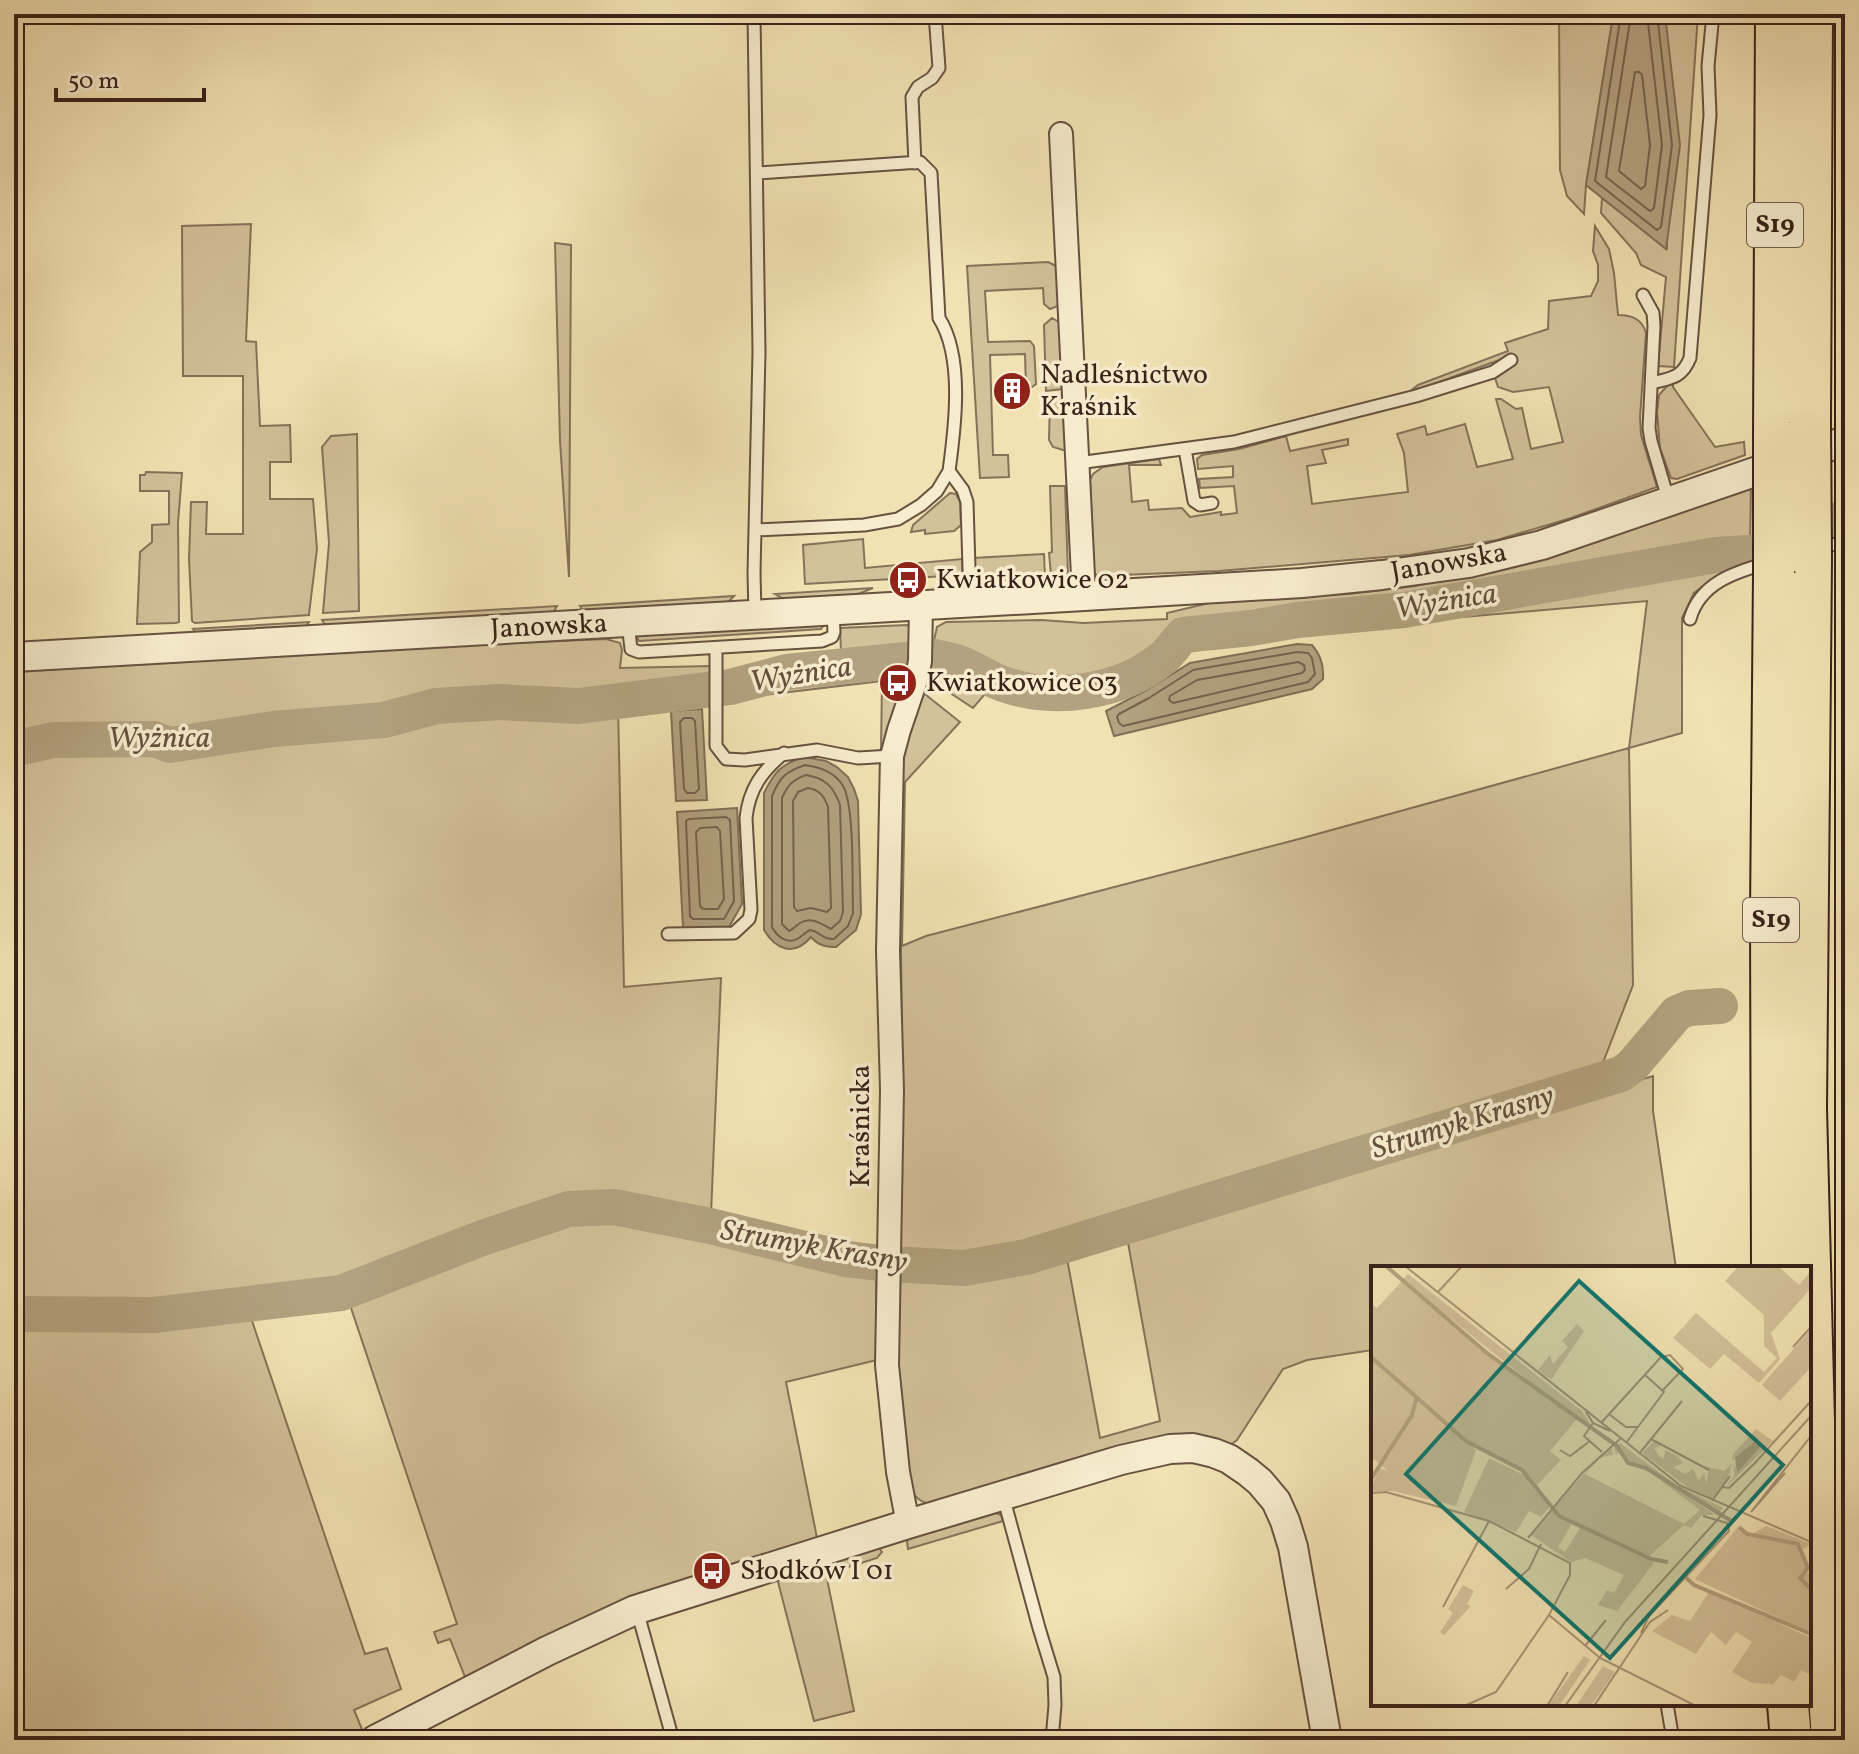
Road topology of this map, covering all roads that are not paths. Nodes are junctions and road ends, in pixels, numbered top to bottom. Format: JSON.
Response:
{"nodes":[{"id":1,"x":754,"y":14,"type":"edge"},
{"id":2,"x":935,"y":14,"type":"edge"},
{"id":3,"x":1713,"y":14,"type":"edge"},
{"id":4,"x":1776,"y":14,"type":"edge"},
{"id":5,"x":1812,"y":14,"type":"edge"},
{"id":6,"x":1061,"y":134,"type":"dead end"},
{"id":7,"x":915,"y":163,"type":"junction"},
{"id":8,"x":757,"y":173,"type":"junction"},
{"id":9,"x":1643,"y":295,"type":"dead end"},
{"id":10,"x":1511,"y":360,"type":"dead end"},
{"id":11,"x":1652,"y":383,"type":"junction"},
{"id":12,"x":1792,"y":429,"type":"junction"},
{"id":13,"x":1845,"y":441,"type":"edge"},
{"id":14,"x":1185,"y":449,"type":"junction"},
{"id":15,"x":1078,"y":463,"type":"junction"},
{"id":16,"x":949,"y":471,"type":"junction"},
{"id":17,"x":1669,"y":502,"type":"junction"},
{"id":18,"x":1212,"y":503,"type":"dead end"},
{"id":19,"x":755,"y":530,"type":"junction"},
{"id":20,"x":1803,"y":557,"type":"edge"},
{"id":21,"x":1084,"y":596,"type":"junction"},
{"id":22,"x":970,"y":602,"type":"junction"},
{"id":23,"x":921,"y":605,"type":"junction"},
{"id":24,"x":832,"y":610,"type":"junction"},
{"id":25,"x":755,"y":615,"type":"junction"},
{"id":26,"x":1690,"y":619,"type":"dead end"},
{"id":27,"x":628,"y":622,"type":"junction"},
{"id":28,"x":716,"y":648,"type":"junction"},
{"id":29,"x":14,"y":657,"type":"edge"},
{"id":30,"x":784,"y":753,"type":"junction"},
{"id":31,"x":892,"y":756,"type":"junction"},
{"id":32,"x":668,"y":934,"type":"dead end"},
{"id":33,"x":1788,"y":1051,"type":"junction"},
{"id":34,"x":1772,"y":1266,"type":"edge"},
{"id":35,"x":1803,"y":1266,"type":"edge"},
{"id":36,"x":1811,"y":1378,"type":"edge"},
{"id":37,"x":1003,"y":1495,"type":"junction"},
{"id":38,"x":908,"y":1524,"type":"junction"},
{"id":39,"x":635,"y":1610,"type":"junction"},
{"id":40,"x":1667,"y":1706,"type":"edge"},
{"id":41,"x":1788,"y":1706,"type":"edge"},
{"id":42,"x":375,"y":1740,"type":"edge"},
{"id":43,"x":673,"y":1740,"type":"edge"},
{"id":44,"x":1052,"y":1740,"type":"edge"},
{"id":45,"x":1327,"y":1740,"type":"edge"},
{"id":46,"x":1673,"y":1740,"type":"edge"},
{"id":47,"x":1791,"y":1740,"type":"edge"},
{"id":48,"x":1832,"y":1740,"type":"edge"}],
"edges":[{"from":1,"to":8,"type":"lane"},
{"from":2,"to":7,"type":"lane"},
{"from":3,"to":11,"type":"lane"},
{"from":4,"to":12,"type":"highway","number":"S19"},
{"from":5,"to":12,"type":"highway","number":"S19"},
{"from":6,"to":15,"type":"street"},
{"from":7,"to":8,"type":"lane"},
{"from":7,"to":16,"type":"lane"},
{"from":8,"to":19,"type":"lane"},
{"from":9,"to":11,"type":"lane"},
{"from":10,"to":14,"type":"lane"},
{"from":11,"to":17,"type":"lane"},
{"from":12,"to":20,"type":"highway","number":"S19","bridge":true},
{"from":13,"to":17,"type":"street","name":"Janowska"},
{"from":14,"to":15,"type":"lane"},
{"from":14,"to":18,"type":"lane"},
{"from":15,"to":21,"type":"street"},
{"from":16,"to":19,"type":"lane"},
{"from":16,"to":22,"type":"lane"},
{"from":17,"to":21,"type":"street","name":"Janowska"},
{"from":19,"to":25,"type":"lane"},
{"from":20,"to":26,"type":"lane"},
{"from":20,"to":33,"type":"highway","number":"S19"},
{"from":21,"to":22,"type":"street","name":"Janowska"},
{"from":22,"to":23,"type":"street","name":"Janowska"},
{"from":23,"to":24,"type":"street","name":"Janowska"},
{"from":23,"to":31,"type":"street","name":"Kraśnicka"},
{"from":24,"to":25,"type":"street","name":"Janowska"},
{"from":24,"to":28,"type":"lane"},
{"from":25,"to":27,"type":"street","name":"Janowska"},
{"from":27,"to":28,"type":"lane"},
{"from":27,"to":29,"type":"street","name":"Janowska"},
{"from":28,"to":30,"type":"lane"},
{"from":30,"to":31,"type":"lane"},
{"from":30,"to":32,"type":"lane"},
{"from":31,"to":38,"type":"street","name":"Kraśnicka"},
{"from":33,"to":34,"type":"highway","number":"S19"},
{"from":33,"to":35,"type":"highway","number":"S19"},
{"from":36,"to":48,"type":"highway","number":"S19"},
{"from":37,"to":38,"type":"street"},
{"from":37,"to":44,"type":"lane"},
{"from":37,"to":45,"type":"street"},
{"from":38,"to":39,"type":"street"},
{"from":39,"to":42,"type":"street"},
{"from":39,"to":43,"type":"lane"},
{"from":40,"to":46,"type":"lane"},
{"from":41,"to":47,"type":"highway"}]}
